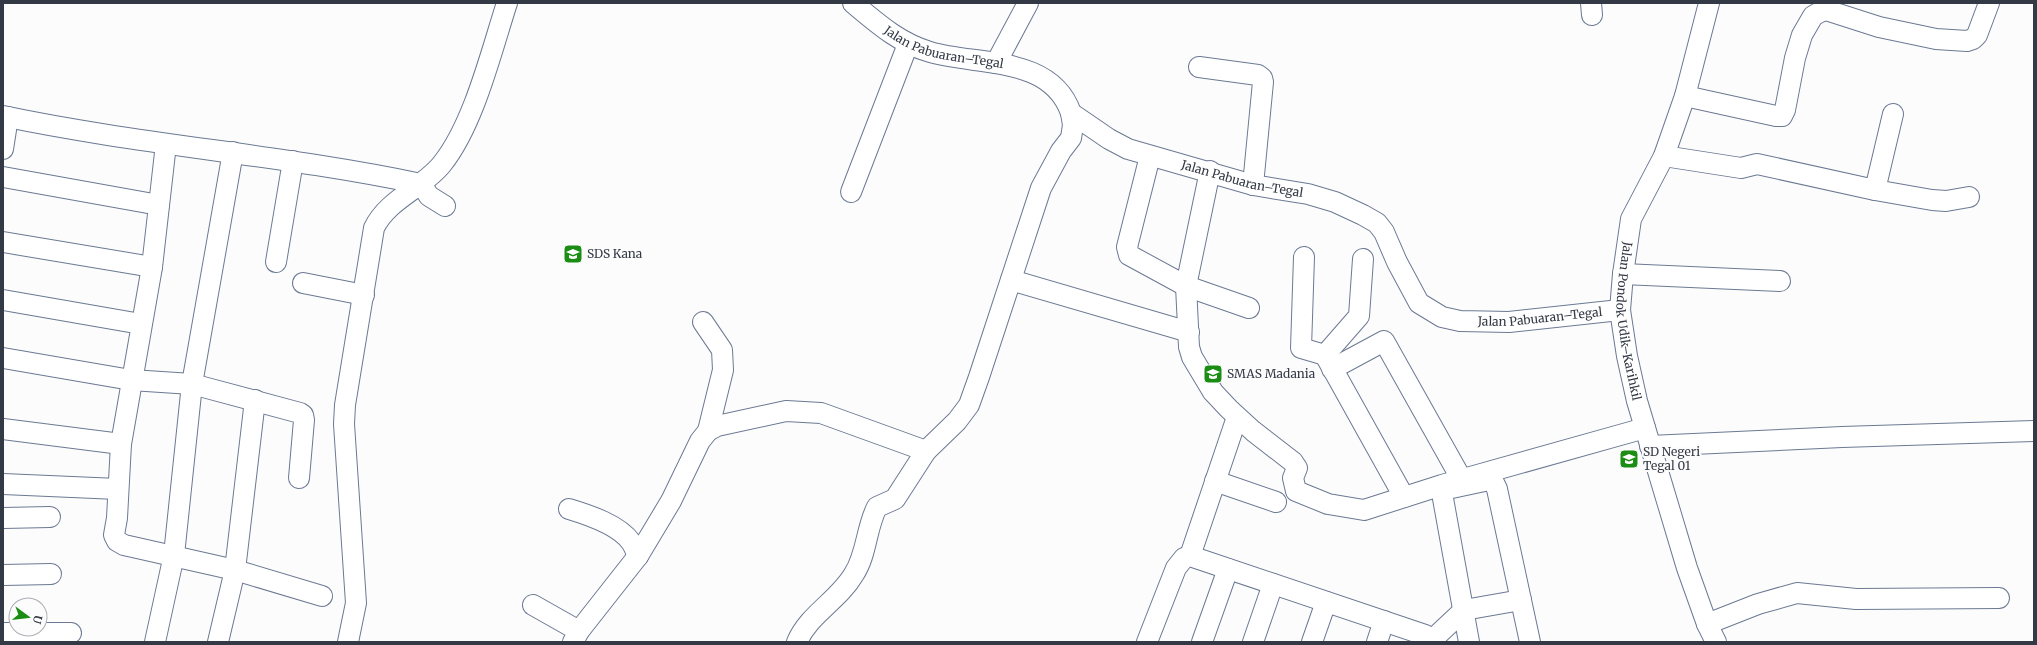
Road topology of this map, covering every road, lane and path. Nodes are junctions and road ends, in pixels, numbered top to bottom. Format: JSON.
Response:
{"nodes":[{"id":1,"x":507,"y":3,"type":"edge"},
{"id":2,"x":854,"y":3,"type":"edge"},
{"id":3,"x":1028,"y":3,"type":"edge"},
{"id":4,"x":1709,"y":3,"type":"edge"},
{"id":5,"x":1989,"y":3,"type":"edge"},
{"id":6,"x":908,"y":44,"type":"junction"},
{"id":7,"x":996,"y":63,"type":"junction"},
{"id":8,"x":1199,"y":66,"type":"dead end"},
{"id":9,"x":1685,"y":96,"type":"junction"},
{"id":10,"x":1071,"y":113,"type":"junction"},
{"id":11,"x":1893,"y":114,"type":"dead end"},
{"id":12,"x":5,"y":116,"type":"edge"},
{"id":13,"x":166,"y":144,"type":"junction"},
{"id":14,"x":3,"y":149,"type":"edge"},
{"id":15,"x":233,"y":152,"type":"junction"},
{"id":16,"x":1150,"y":156,"type":"junction"},
{"id":17,"x":1664,"y":156,"type":"junction"},
{"id":18,"x":293,"y":161,"type":"junction"},
{"id":19,"x":1210,"y":171,"type":"junction"},
{"id":20,"x":3,"y":177,"type":"edge"},
{"id":21,"x":421,"y":184,"type":"junction"},
{"id":22,"x":1253,"y":184,"type":"junction"},
{"id":23,"x":1875,"y":190,"type":"junction"},
{"id":24,"x":851,"y":192,"type":"dead end"},
{"id":25,"x":1969,"y":197,"type":"dead end"},
{"id":26,"x":159,"y":205,"type":"junction"},
{"id":27,"x":445,"y":206,"type":"dead end"},
{"id":28,"x":3,"y":242,"type":"edge"},
{"id":29,"x":1304,"y":257,"type":"dead end"},
{"id":30,"x":1363,"y":259,"type":"dead end"},
{"id":31,"x":276,"y":262,"type":"dead end"},
{"id":32,"x":152,"y":267,"type":"junction"},
{"id":33,"x":1623,"y":274,"type":"junction"},
{"id":34,"x":1011,"y":280,"type":"junction"},
{"id":35,"x":1780,"y":281,"type":"dead end"},
{"id":36,"x":303,"y":283,"type":"dead end"},
{"id":37,"x":1186,"y":286,"type":"junction"},
{"id":38,"x":364,"y":295,"type":"junction"},
{"id":39,"x":3,"y":300,"type":"edge"},
{"id":40,"x":1249,"y":308,"type":"dead end"},
{"id":41,"x":1620,"y":310,"type":"junction"},
{"id":42,"x":703,"y":322,"type":"dead end"},
{"id":43,"x":141,"y":324,"type":"junction"},
{"id":44,"x":1188,"y":332,"type":"junction"},
{"id":45,"x":3,"y":358,"type":"edge"},
{"id":46,"x":1329,"y":362,"type":"junction"},
{"id":47,"x":131,"y":380,"type":"junction"},
{"id":48,"x":192,"y":384,"type":"junction"},
{"id":49,"x":255,"y":400,"type":"junction"},
{"id":50,"x":1235,"y":422,"type":"dead end"},
{"id":51,"x":3,"y":430,"type":"edge"},
{"id":52,"x":708,"y":431,"type":"junction"},
{"id":53,"x":2034,"y":431,"type":"edge"},
{"id":54,"x":1648,"y":437,"type":"junction"},
{"id":55,"x":121,"y":444,"type":"junction"},
{"id":56,"x":926,"y":450,"type":"junction"},
{"id":57,"x":300,"y":478,"type":"dead end"},
{"id":58,"x":1462,"y":480,"type":"junction"},
{"id":59,"x":1215,"y":481,"type":"junction"},
{"id":60,"x":3,"y":484,"type":"edge"},
{"id":61,"x":118,"y":489,"type":"junction"},
{"id":62,"x":1404,"y":498,"type":"junction"},
{"id":63,"x":1276,"y":502,"type":"dead end"},
{"id":64,"x":569,"y":510,"type":"dead end"},
{"id":65,"x":50,"y":517,"type":"dead end"},
{"id":66,"x":3,"y":518,"type":"edge"},
{"id":67,"x":174,"y":555,"type":"junction"},
{"id":68,"x":638,"y":556,"type":"junction"},
{"id":69,"x":1190,"y":556,"type":"junction"},
{"id":70,"x":1228,"y":569,"type":"junction"},
{"id":71,"x":235,"y":570,"type":"junction"},
{"id":72,"x":51,"y":574,"type":"dead end"},
{"id":73,"x":3,"y":575,"type":"edge"},
{"id":74,"x":1273,"y":584,"type":"junction"},
{"id":75,"x":322,"y":596,"type":"dead end"},
{"id":76,"x":1999,"y":598,"type":"dead end"},
{"id":77,"x":1521,"y":600,"type":"junction"},
{"id":78,"x":1326,"y":602,"type":"junction"},
{"id":79,"x":533,"y":604,"type":"dead end"},
{"id":80,"x":1464,"y":610,"type":"junction"},
{"id":81,"x":1384,"y":621,"type":"junction"},
{"id":82,"x":1707,"y":624,"type":"junction"},
{"id":83,"x":3,"y":633,"type":"edge"},
{"id":84,"x":71,"y":634,"type":"dead end"},
{"id":85,"x":576,"y":637,"type":"edge"},
{"id":86,"x":1433,"y":641,"type":"edge"},
{"id":87,"x":154,"y":642,"type":"edge"},
{"id":88,"x":218,"y":642,"type":"edge"},
{"id":89,"x":348,"y":642,"type":"edge"},
{"id":90,"x":797,"y":642,"type":"edge"},
{"id":91,"x":1147,"y":642,"type":"edge"},
{"id":92,"x":1202,"y":642,"type":"edge"},
{"id":93,"x":1253,"y":642,"type":"edge"},
{"id":94,"x":1312,"y":642,"type":"edge"},
{"id":95,"x":1377,"y":642,"type":"edge"},
{"id":96,"x":1469,"y":642,"type":"edge"},
{"id":97,"x":1530,"y":642,"type":"edge"},
{"id":98,"x":1716,"y":642,"type":"edge"}],
"edges":[{"from":1,"to":21,"type":"street"},
{"from":2,"to":6,"type":"street","name":"Jalan Pabuaran–Tegal"},
{"from":3,"to":7,"type":"street"},
{"from":4,"to":9,"type":"street","name":"Jalan Pondok Udik–Karihkil"},
{"from":5,"to":9,"type":"street"},
{"from":6,"to":7,"type":"street","name":"Jalan Pabuaran–Tegal"},
{"from":6,"to":24,"type":"street"},
{"from":7,"to":10,"type":"street","name":"Jalan Pabuaran–Tegal"},
{"from":8,"to":22,"type":"street"},
{"from":9,"to":17,"type":"street","name":"Jalan Pondok Udik–Karihkil"},
{"from":10,"to":16,"type":"street","name":"Jalan Pabuaran–Tegal"},
{"from":10,"to":34,"type":"street"},
{"from":11,"to":23,"type":"street"},
{"from":12,"to":13,"type":"street"},
{"from":12,"to":14,"type":"street"},
{"from":13,"to":15,"type":"street"},
{"from":13,"to":26,"type":"street"},
{"from":15,"to":18,"type":"street"},
{"from":15,"to":48,"type":"street"},
{"from":16,"to":19,"type":"street","name":"Jalan Pabuaran–Tegal"},
{"from":16,"to":37,"type":"street"},
{"from":17,"to":23,"type":"street"},
{"from":17,"to":33,"type":"street","name":"Jalan Pondok Udik–Karihkil"},
{"from":18,"to":21,"type":"street"},
{"from":18,"to":31,"type":"street"},
{"from":19,"to":22,"type":"street","name":"Jalan Pabuaran–Tegal"},
{"from":19,"to":37,"type":"street"},
{"from":20,"to":26,"type":"street"},
{"from":21,"to":27,"type":"street"},
{"from":21,"to":38,"type":"street"},
{"from":22,"to":41,"type":"street","name":"Jalan Pabuaran–Tegal"},
{"from":23,"to":25,"type":"street"},
{"from":26,"to":32,"type":"street"},
{"from":28,"to":32,"type":"street"},
{"from":29,"to":46,"type":"street"},
{"from":30,"to":46,"type":"street"},
{"from":32,"to":43,"type":"street"},
{"from":33,"to":35,"type":"street"},
{"from":33,"to":41,"type":"street","name":"Jalan Pondok Udik–Karihkil"},
{"from":34,"to":44,"type":"street"},
{"from":34,"to":56,"type":"street"},
{"from":36,"to":38,"type":"street"},
{"from":37,"to":40,"type":"street"},
{"from":37,"to":44,"type":"street"},
{"from":38,"to":89,"type":"street"},
{"from":39,"to":43,"type":"street"},
{"from":41,"to":54,"type":"street","name":"Jalan Pondok Udik–Karihkil"},
{"from":42,"to":52,"type":"street"},
{"from":43,"to":47,"type":"street"},
{"from":44,"to":62,"type":"street"},
{"from":45,"to":47,"type":"street"},
{"from":46,"to":58,"type":"street"},
{"from":46,"to":62,"type":"street"},
{"from":47,"to":48,"type":"street"},
{"from":47,"to":55,"type":"street"},
{"from":48,"to":49,"type":"street"},
{"from":48,"to":67,"type":"street"},
{"from":49,"to":57,"type":"street"},
{"from":49,"to":71,"type":"street"},
{"from":50,"to":59,"type":"street"},
{"from":51,"to":55,"type":"street"},
{"from":52,"to":56,"type":"street"},
{"from":52,"to":68,"type":"street"},
{"from":53,"to":54,"type":"street"},
{"from":54,"to":58,"type":"street"},
{"from":54,"to":82,"type":"street","name":"Jalan Pondok Udik–Karihkil"},
{"from":55,"to":61,"type":"street"},
{"from":56,"to":90,"type":"street"},
{"from":58,"to":62,"type":"street"},
{"from":59,"to":63,"type":"street"},
{"from":59,"to":69,"type":"street"},
{"from":60,"to":61,"type":"street"},
{"from":61,"to":67,"type":"street"},
{"from":64,"to":68,"type":"street"},
{"from":65,"to":66,"type":"street"},
{"from":67,"to":71,"type":"street"},
{"from":67,"to":87,"type":"street"},
{"from":68,"to":85,"type":"street"},
{"from":69,"to":70,"type":"street"},
{"from":69,"to":91,"type":"street"},
{"from":70,"to":74,"type":"street"},
{"from":70,"to":92,"type":"street"},
{"from":71,"to":75,"type":"street"},
{"from":71,"to":88,"type":"street"},
{"from":72,"to":73,"type":"street"},
{"from":74,"to":78,"type":"street"},
{"from":74,"to":93,"type":"street"},
{"from":76,"to":82,"type":"street"},
{"from":77,"to":80,"type":"street"},
{"from":77,"to":80,"type":"street"},
{"from":77,"to":97,"type":"street"},
{"from":78,"to":81,"type":"street"},
{"from":78,"to":94,"type":"street"},
{"from":79,"to":85,"type":"street"},
{"from":80,"to":86,"type":"street"},
{"from":80,"to":96,"type":"street"},
{"from":81,"to":86,"type":"street"},
{"from":81,"to":95,"type":"street"},
{"from":82,"to":98,"type":"street","name":"Jalan Pondok Udik–Karihkil"},
{"from":83,"to":84,"type":"street"}]}
